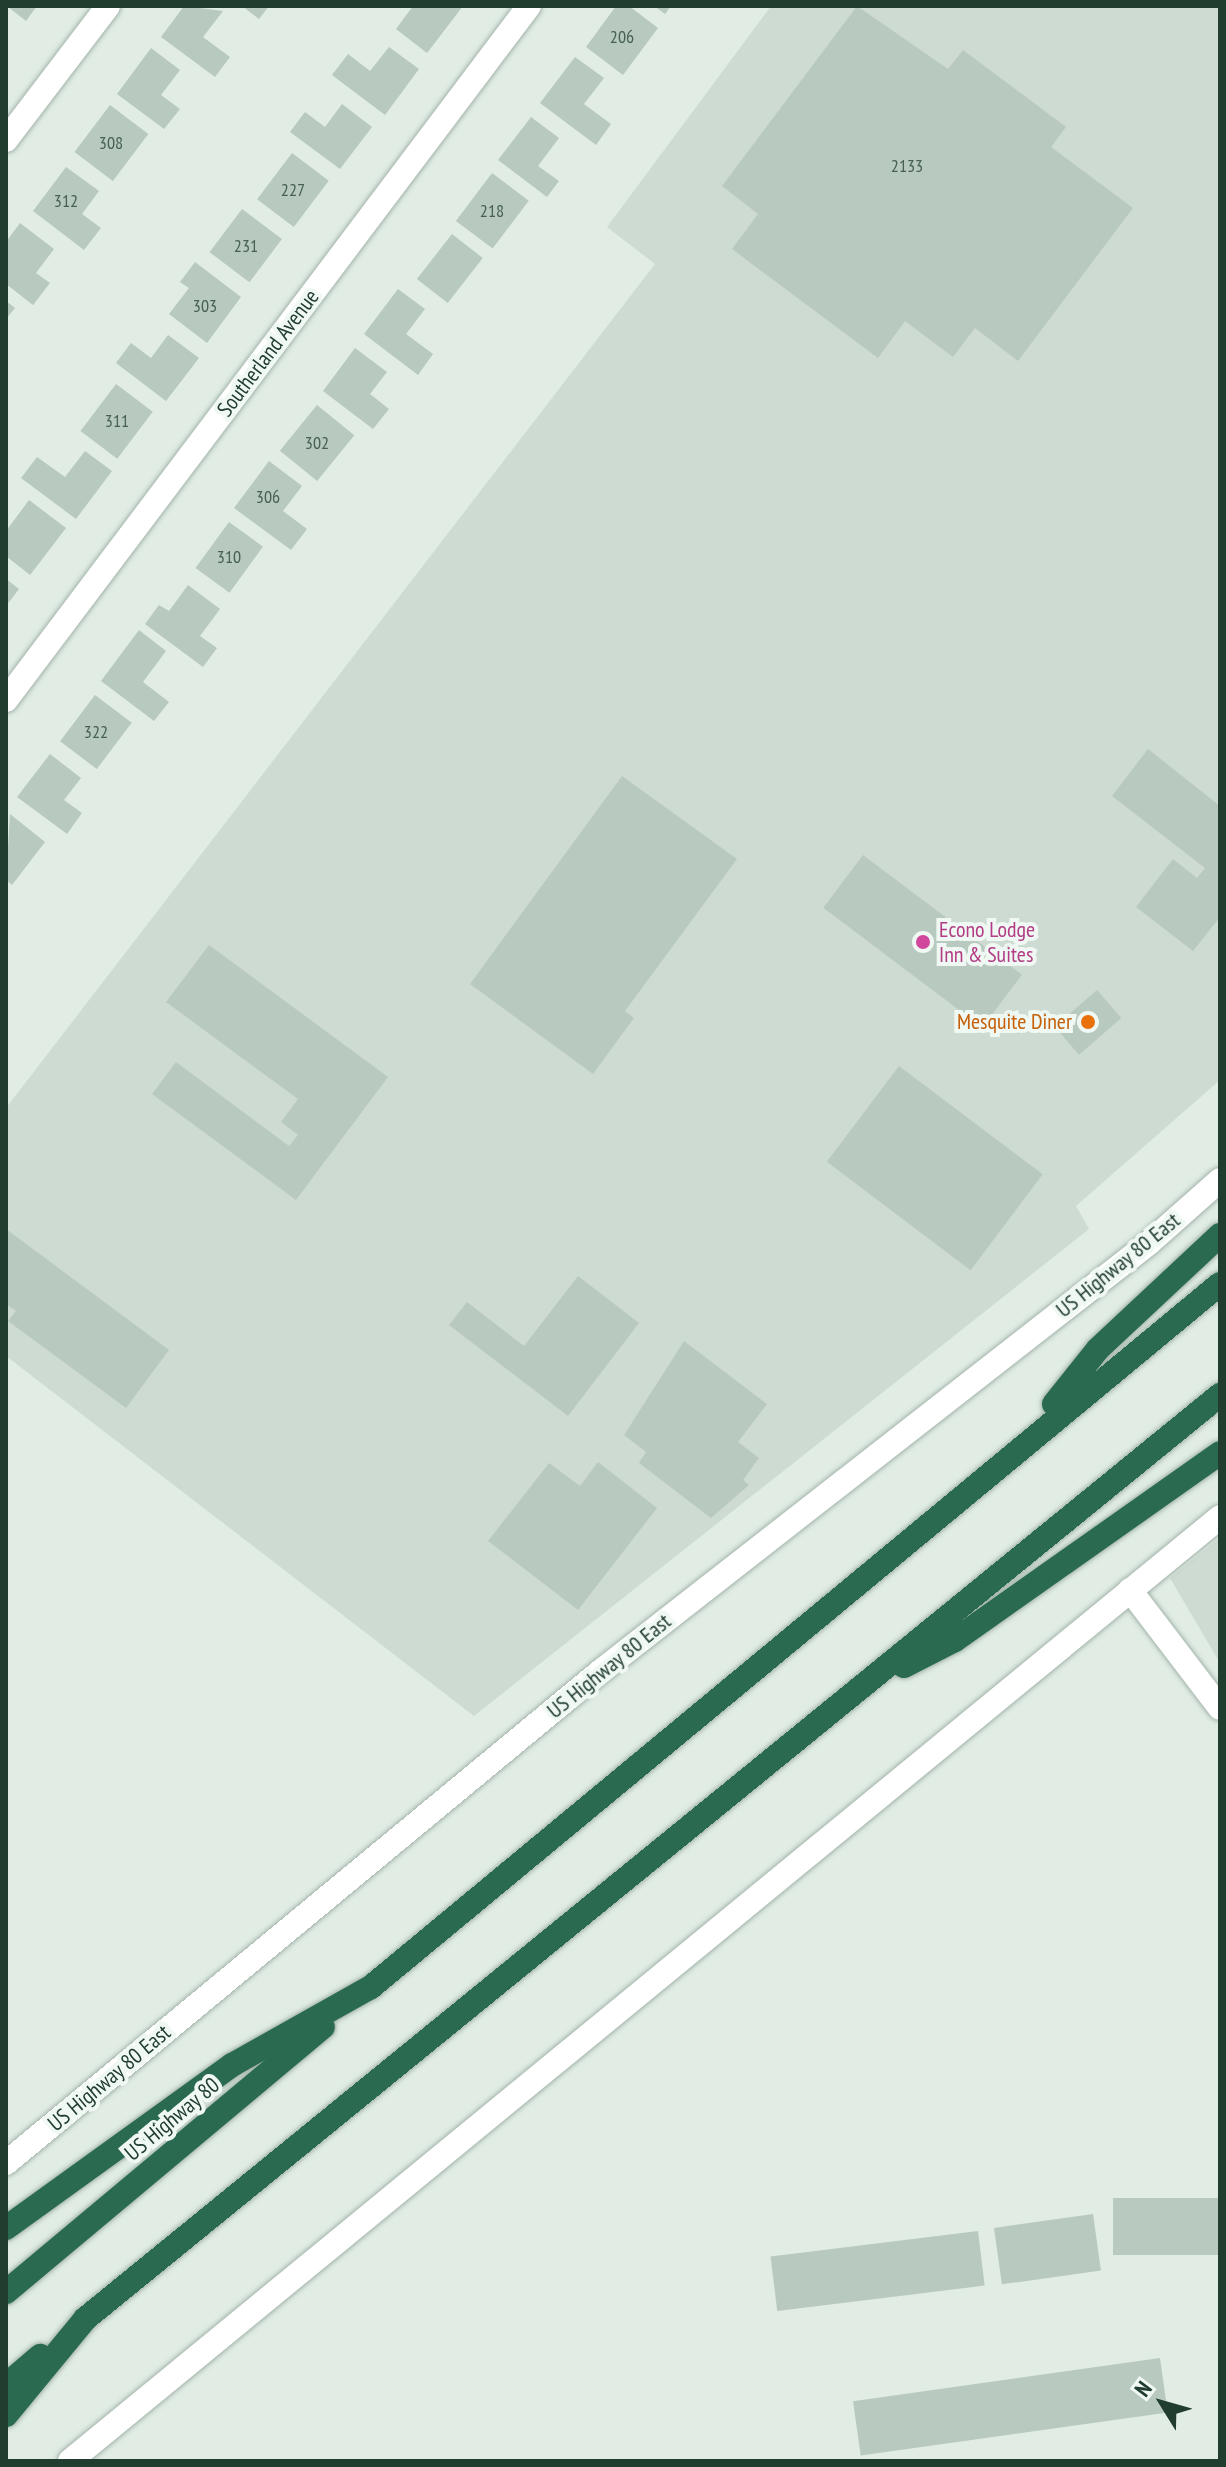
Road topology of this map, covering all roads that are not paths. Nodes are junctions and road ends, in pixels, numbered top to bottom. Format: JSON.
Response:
{"nodes":[{"id":1,"x":108,"y":6,"type":"edge"},
{"id":2,"x":529,"y":6,"type":"edge"},
{"id":3,"x":6,"y":140,"type":"edge"},
{"id":4,"x":6,"y":700,"type":"edge"},
{"id":5,"x":1220,"y":1180,"type":"edge"},
{"id":6,"x":1220,"y":1235,"type":"edge"},
{"id":7,"x":1220,"y":1284,"type":"edge"},
{"id":8,"x":1220,"y":1395,"type":"edge"},
{"id":9,"x":1022,"y":1443,"type":"junction"},
{"id":10,"x":1220,"y":1453,"type":"edge"},
{"id":11,"x":1220,"y":1517,"type":"edge"},
{"id":12,"x":1130,"y":1590,"type":"junction"},
{"id":13,"x":862,"y":1687,"type":"junction"},
{"id":14,"x":1220,"y":1708,"type":"edge"},
{"id":15,"x":371,"y":1987,"type":"junction"},
{"id":16,"x":6,"y":2163,"type":"edge"},
{"id":17,"x":6,"y":2228,"type":"edge"},
{"id":18,"x":6,"y":2292,"type":"edge"},
{"id":19,"x":85,"y":2319,"type":"junction"},
{"id":20,"x":6,"y":2385,"type":"edge"},
{"id":21,"x":6,"y":2415,"type":"edge"},
{"id":22,"x":70,"y":2461,"type":"edge"}],
"edges":[{"from":1,"to":3,"type":"main road"},
{"from":2,"to":4,"type":"main road","name":"Southerland Avenue"},
{"from":5,"to":16,"type":"main road","name":"US Highway 80 East"},
{"from":6,"to":9,"type":"highway"},
{"from":7,"to":9,"type":"highway"},
{"from":8,"to":13,"type":"highway"},
{"from":9,"to":15,"type":"highway"},
{"from":10,"to":13,"type":"highway"},
{"from":11,"to":12,"type":"main road"},
{"from":12,"to":14,"type":"main road"},
{"from":12,"to":22,"type":"main road"},
{"from":13,"to":19,"type":"highway"},
{"from":15,"to":17,"type":"highway"},
{"from":15,"to":18,"type":"highway","name":"US Highway 80"},
{"from":19,"to":20,"type":"highway"},
{"from":19,"to":21,"type":"highway"}]}
